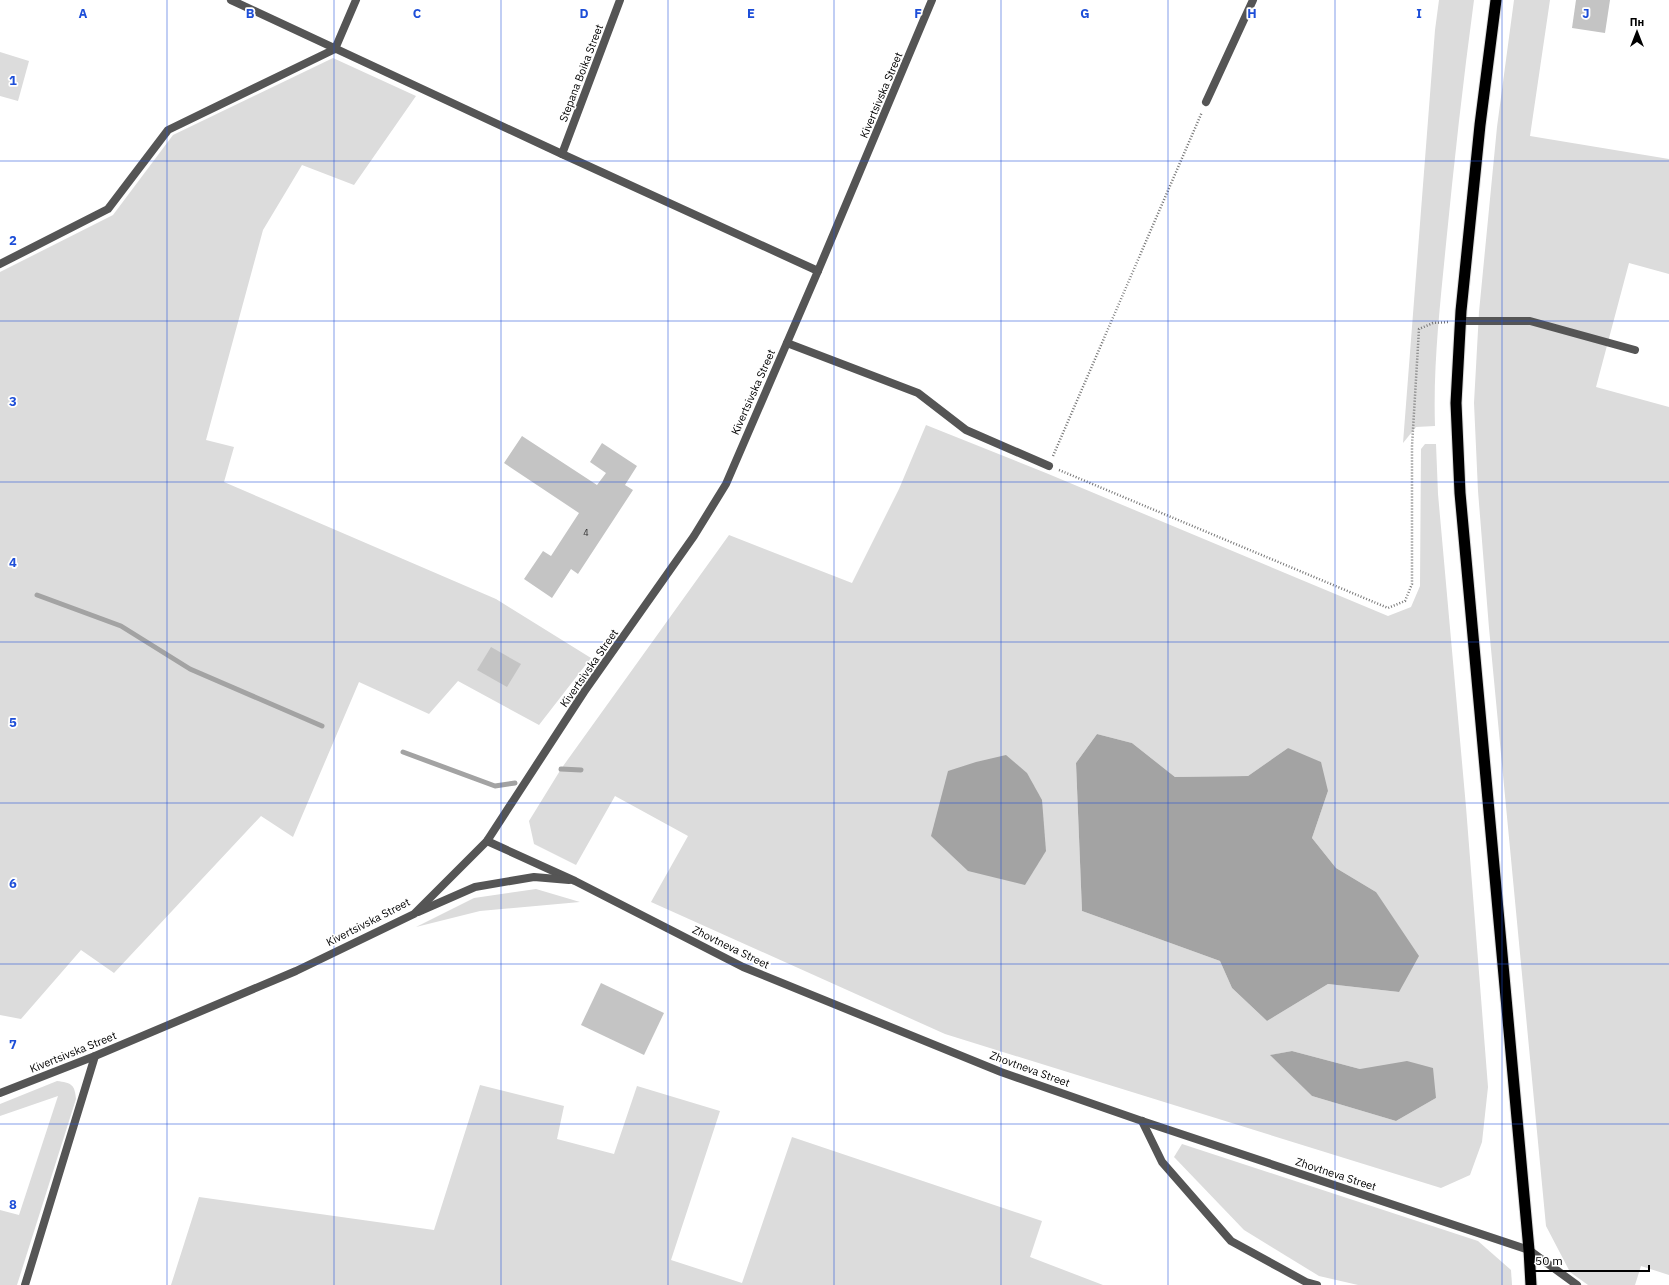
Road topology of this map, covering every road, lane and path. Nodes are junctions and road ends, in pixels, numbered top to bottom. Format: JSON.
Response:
{"nodes":[{"id":1,"x":231,"y":0,"type":"edge"},
{"id":2,"x":356,"y":0,"type":"edge"},
{"id":3,"x":620,"y":0,"type":"edge"},
{"id":4,"x":932,"y":0,"type":"edge"},
{"id":5,"x":1253,"y":0,"type":"edge"},
{"id":6,"x":1496,"y":0,"type":"edge"},
{"id":7,"x":335,"y":49,"type":"junction"},
{"id":8,"x":1206,"y":102,"type":"joint"},
{"id":9,"x":562,"y":154,"type":"junction"},
{"id":10,"x":0,"y":264,"type":"edge"},
{"id":11,"x":818,"y":272,"type":"junction"},
{"id":12,"x":1460,"y":321,"type":"junction"},
{"id":13,"x":787,"y":343,"type":"junction"},
{"id":14,"x":1635,"y":350,"type":"dead end"},
{"id":15,"x":1049,"y":466,"type":"junction"},
{"id":16,"x":487,"y":841,"type":"junction"},
{"id":17,"x":575,"y":881,"type":"junction"},
{"id":18,"x":414,"y":914,"type":"junction"},
{"id":19,"x":95,"y":1056,"type":"junction"},
{"id":20,"x":0,"y":1093,"type":"edge"},
{"id":21,"x":1142,"y":1120,"type":"junction"},
{"id":22,"x":1529,"y":1250,"type":"junction"},
{"id":23,"x":25,"y":1285,"type":"edge"},
{"id":24,"x":1317,"y":1285,"type":"edge"},
{"id":25,"x":1531,"y":1285,"type":"edge"},
{"id":26,"x":1577,"y":1285,"type":"edge"}],
"edges":[{"from":1,"to":7,"type":"street"},
{"from":2,"to":7,"type":"street"},
{"from":3,"to":9,"type":"street","name":"Stepana Boika Street"},
{"from":4,"to":11,"type":"street","name":"Kivertsivska Street"},
{"from":5,"to":8,"type":"street"},
{"from":6,"to":12,"type":"highway"},
{"from":7,"to":9,"type":"street"},
{"from":7,"to":10,"type":"street"},
{"from":8,"to":15,"type":"path"},
{"from":9,"to":11,"type":"street"},
{"from":11,"to":13,"type":"street","name":"Kivertsivska Street"},
{"from":12,"to":14,"type":"street"},
{"from":12,"to":15,"type":"path"},
{"from":12,"to":22,"type":"highway"},
{"from":13,"to":15,"type":"street"},
{"from":13,"to":16,"type":"street","name":"Kivertsivska Street"},
{"from":16,"to":17,"type":"street","name":"Zhovtneva Street"},
{"from":16,"to":18,"type":"street","name":"Kivertsivska Street"},
{"from":17,"to":18,"type":"street"},
{"from":17,"to":21,"type":"street","name":"Zhovtneva Street"},
{"from":18,"to":19,"type":"street","name":"Kivertsivska Street"},
{"from":19,"to":20,"type":"street","name":"Kivertsivska Street"},
{"from":19,"to":23,"type":"street"},
{"from":21,"to":22,"type":"street","name":"Zhovtneva Street"},
{"from":21,"to":24,"type":"street"},
{"from":22,"to":25,"type":"highway"},
{"from":22,"to":26,"type":"street","name":"Zhovtneva Street"}]}
